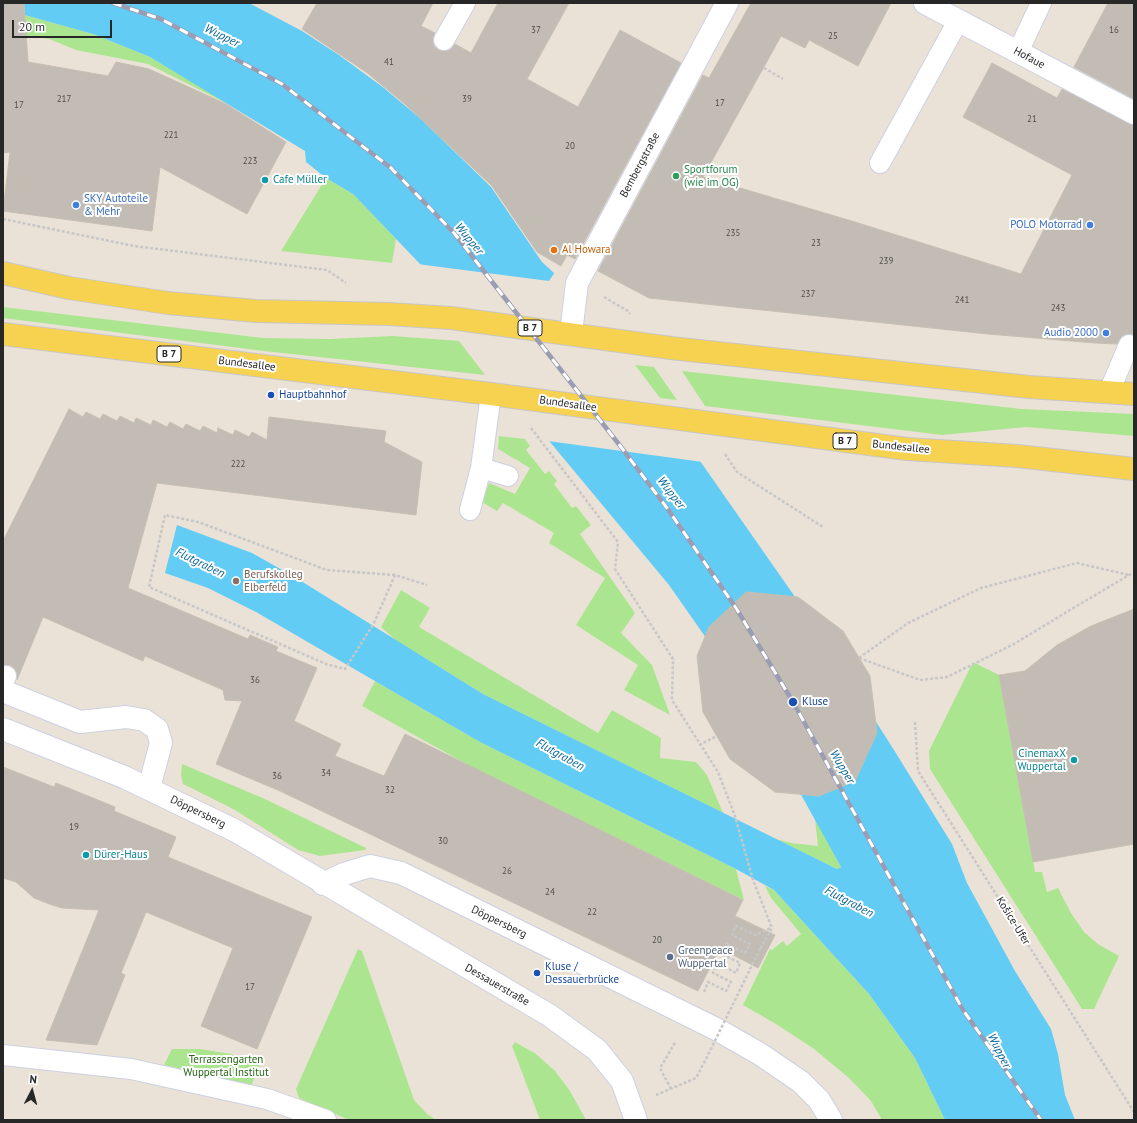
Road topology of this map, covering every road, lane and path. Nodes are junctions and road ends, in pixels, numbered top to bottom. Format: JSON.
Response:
{"nodes":[{"id":1,"x":465,"y":3,"type":"edge"},
{"id":2,"x":728,"y":3,"type":"edge"},
{"id":3,"x":925,"y":3,"type":"edge"},
{"id":4,"x":1041,"y":3,"type":"edge"},
{"id":5,"x":958,"y":21,"type":"junction"},
{"id":6,"x":444,"y":40,"type":"dead end"},
{"id":7,"x":1018,"y":52,"type":"junction"},
{"id":8,"x":764,"y":68,"type":"dead end"},
{"id":9,"x":782,"y":79,"type":"dead end"},
{"id":10,"x":1134,"y":113,"type":"edge"},
{"id":11,"x":880,"y":163,"type":"dead end"},
{"id":12,"x":3,"y":219,"type":"edge"},
{"id":13,"x":3,"y":273,"type":"edge"},
{"id":14,"x":352,"y":287,"type":"dead end"},
{"id":15,"x":576,"y":291,"type":"junction"},
{"id":16,"x":571,"y":333,"type":"junction"},
{"id":17,"x":3,"y":334,"type":"edge"},
{"id":18,"x":648,"y":344,"type":"junction"},
{"id":19,"x":1129,"y":345,"type":"dead end"},
{"id":20,"x":1108,"y":392,"type":"junction"},
{"id":21,"x":1134,"y":394,"type":"edge"},
{"id":22,"x":504,"y":396,"type":"junction"},
{"id":23,"x":721,"y":448,"type":"dead end"},
{"id":24,"x":481,"y":468,"type":"junction"},
{"id":25,"x":1134,"y":469,"type":"edge"},
{"id":26,"x":508,"y":476,"type":"dead end"},
{"id":27,"x":470,"y":510,"type":"dead end"},
{"id":28,"x":823,"y":527,"type":"dead end"},
{"id":29,"x":1134,"y":574,"type":"edge"},
{"id":30,"x":395,"y":575,"type":"junction"},
{"id":31,"x":1129,"y":575,"type":"junction"},
{"id":32,"x":427,"y":585,"type":"dead end"},
{"id":33,"x":4,"y":684,"type":"edge"},
{"id":34,"x":915,"y":722,"type":"dead end"},
{"id":35,"x":3,"y":729,"type":"edge"},
{"id":36,"x":717,"y":736,"type":"dead end"},
{"id":37,"x":699,"y":745,"type":"junction"},
{"id":38,"x":149,"y":788,"type":"junction"},
{"id":39,"x":324,"y":884,"type":"junction"},
{"id":40,"x":772,"y":928,"type":"junction"},
{"id":41,"x":704,"y":992,"type":"dead end"},
{"id":42,"x":674,"y":1044,"type":"dead end"},
{"id":43,"x":3,"y":1055,"type":"edge"},
{"id":44,"x":671,"y":1089,"type":"junction"},
{"id":45,"x":1134,"y":1112,"type":"edge"},
{"id":46,"x":634,"y":1113,"type":"edge"},
{"id":47,"x":326,"y":1120,"type":"edge"},
{"id":48,"x":831,"y":1120,"type":"edge"}],
"edges":[{"from":1,"to":6,"type":"lane"},
{"from":2,"to":15,"type":"street","name":"Bembergstraße"},
{"from":3,"to":5,"type":"street","name":"Hofaue"},
{"from":4,"to":7,"type":"lane"},
{"from":5,"to":7,"type":"street","name":"Hofaue"},
{"from":5,"to":11,"type":"lane"},
{"from":7,"to":10,"type":"street","name":"Hofaue"},
{"from":8,"to":9,"type":"path"},
{"from":12,"to":14,"type":"path"},
{"from":13,"to":16,"type":"main road","number":"B 7"},
{"from":15,"to":16,"type":"street","name":"Bembergstraße"},
{"from":15,"to":18,"type":"path"},
{"from":16,"to":18,"type":"main road","number":"B 7"},
{"from":17,"to":22,"type":"main road","name":"Bundesallee","number":"B 7"},
{"from":18,"to":20,"type":"main road","number":"B 7"},
{"from":19,"to":20,"type":"lane"},
{"from":20,"to":21,"type":"main road","number":"B 7"},
{"from":22,"to":24,"type":"lane"},
{"from":22,"to":25,"type":"main road","name":"Bundesallee","number":"B 7"},
{"from":22,"to":37,"type":"path"},
{"from":23,"to":28,"type":"path"},
{"from":24,"to":26,"type":"lane"},
{"from":24,"to":27,"type":"lane"},
{"from":29,"to":31,"type":"path"},
{"from":30,"to":30,"type":"path"},
{"from":30,"to":32,"type":"path"},
{"from":31,"to":31,"type":"path"},
{"from":33,"to":38,"type":"street"},
{"from":34,"to":45,"type":"path","name":"Košice-Ufer"},
{"from":35,"to":38,"type":"street","name":"Döppersberg"},
{"from":36,"to":37,"type":"path"},
{"from":37,"to":40,"type":"path"},
{"from":38,"to":39,"type":"street","name":"Döppersberg"},
{"from":39,"to":46,"type":"street","name":"Dessauerstraße"},
{"from":39,"to":48,"type":"street","name":"Döppersberg"},
{"from":40,"to":41,"type":"path"},
{"from":40,"to":44,"type":"path","bridge":true},
{"from":42,"to":44,"type":"path"},
{"from":43,"to":47,"type":"lane"},
{"from":44,"to":46,"type":"path"}]}
